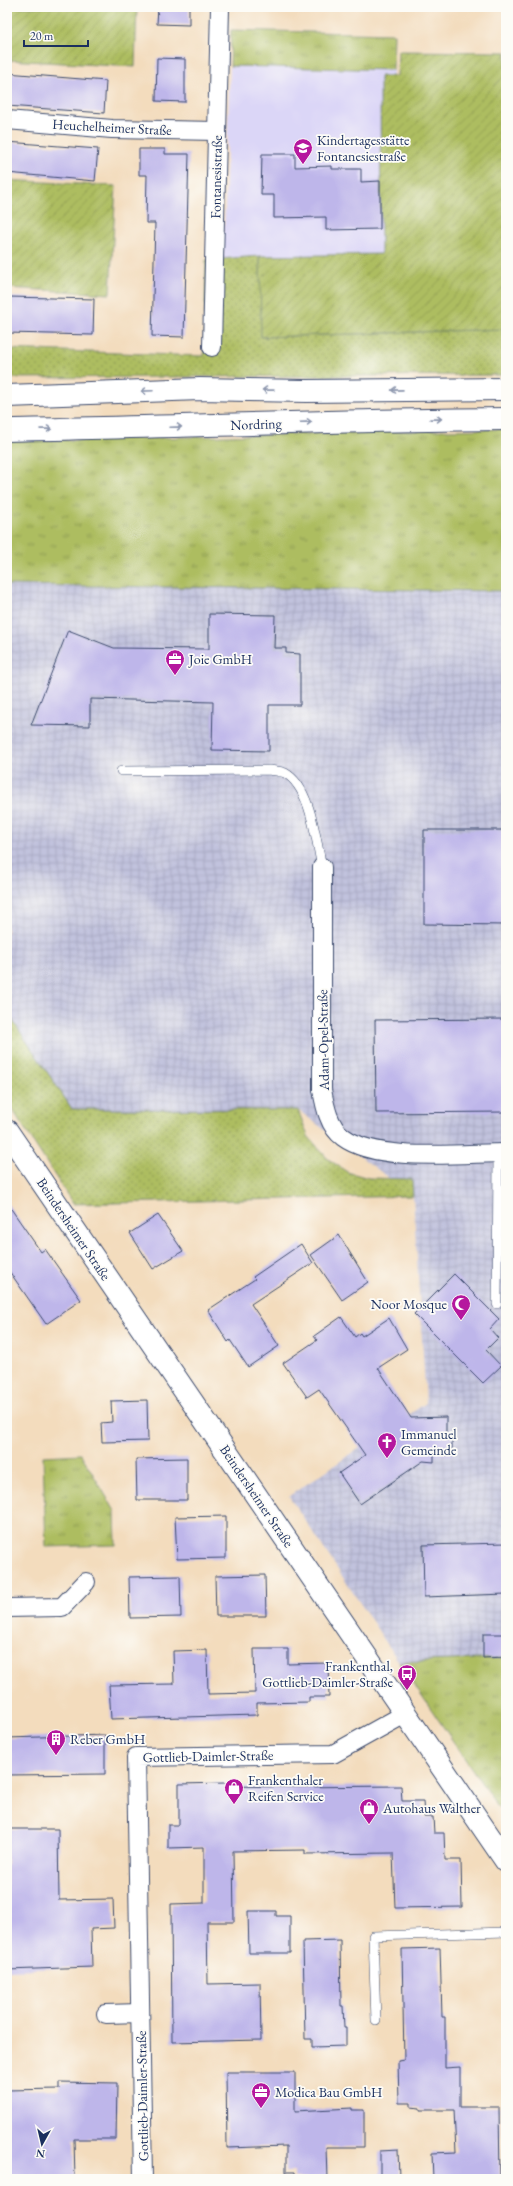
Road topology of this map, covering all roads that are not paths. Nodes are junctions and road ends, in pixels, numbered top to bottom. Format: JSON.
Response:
{"nodes":[{"id":1,"x":220,"y":7,"type":"edge"},
{"id":2,"x":7,"y":120,"type":"edge"},
{"id":3,"x":217,"y":131,"type":"junction"},
{"id":4,"x":212,"y":347,"type":"dead end"},
{"id":5,"x":506,"y":389,"type":"edge"},
{"id":6,"x":7,"y":396,"type":"edge"},
{"id":7,"x":506,"y":419,"type":"edge"},
{"id":8,"x":7,"y":430,"type":"edge"},
{"id":9,"x":121,"y":771,"type":"dead end"},
{"id":10,"x":322,"y":867,"type":"joint"},
{"id":11,"x":7,"y":1131,"type":"edge"},
{"id":12,"x":502,"y":1153,"type":"edge"},
{"id":13,"x":497,"y":1304,"type":"dead end"},
{"id":14,"x":86,"y":1582,"type":"dead end"},
{"id":15,"x":7,"y":1608,"type":"edge"},
{"id":16,"x":405,"y":1714,"type":"junction"},
{"id":17,"x":506,"y":1862,"type":"edge"},
{"id":18,"x":506,"y":1932,"type":"edge"},
{"id":19,"x":106,"y":2014,"type":"dead end"},
{"id":20,"x":140,"y":2014,"type":"junction"},
{"id":21,"x":376,"y":2020,"type":"dead end"},
{"id":22,"x":143,"y":2179,"type":"edge"}],
"edges":[{"from":1,"to":3,"type":"street","name":"Fontanesistraße"},
{"from":2,"to":3,"type":"street","name":"Heuchelheimer Straße"},
{"from":3,"to":4,"type":"street","name":"Fontanesistraße"},
{"from":5,"to":6,"type":"main road","one_way":true},
{"from":8,"to":7,"type":"main road","name":"Nordring","one_way":true},
{"from":9,"to":10,"type":"lane"},
{"from":10,"to":12,"type":"street","name":"Adam-Opel-Straße"},
{"from":11,"to":16,"type":"main road","name":"Beindersheimer Straße"},
{"from":12,"to":13,"type":"lane"},
{"from":14,"to":15,"type":"street"},
{"from":16,"to":17,"type":"main road","name":"Beindersheimer Straße"},
{"from":16,"to":20,"type":"street","name":"Gottlieb-Daimler-Straße"},
{"from":18,"to":21,"type":"lane"},
{"from":19,"to":20,"type":"street","name":"Gottlieb-Daimler-Straße"},
{"from":20,"to":22,"type":"street","name":"Gottlieb-Daimler-Straße"}]}
